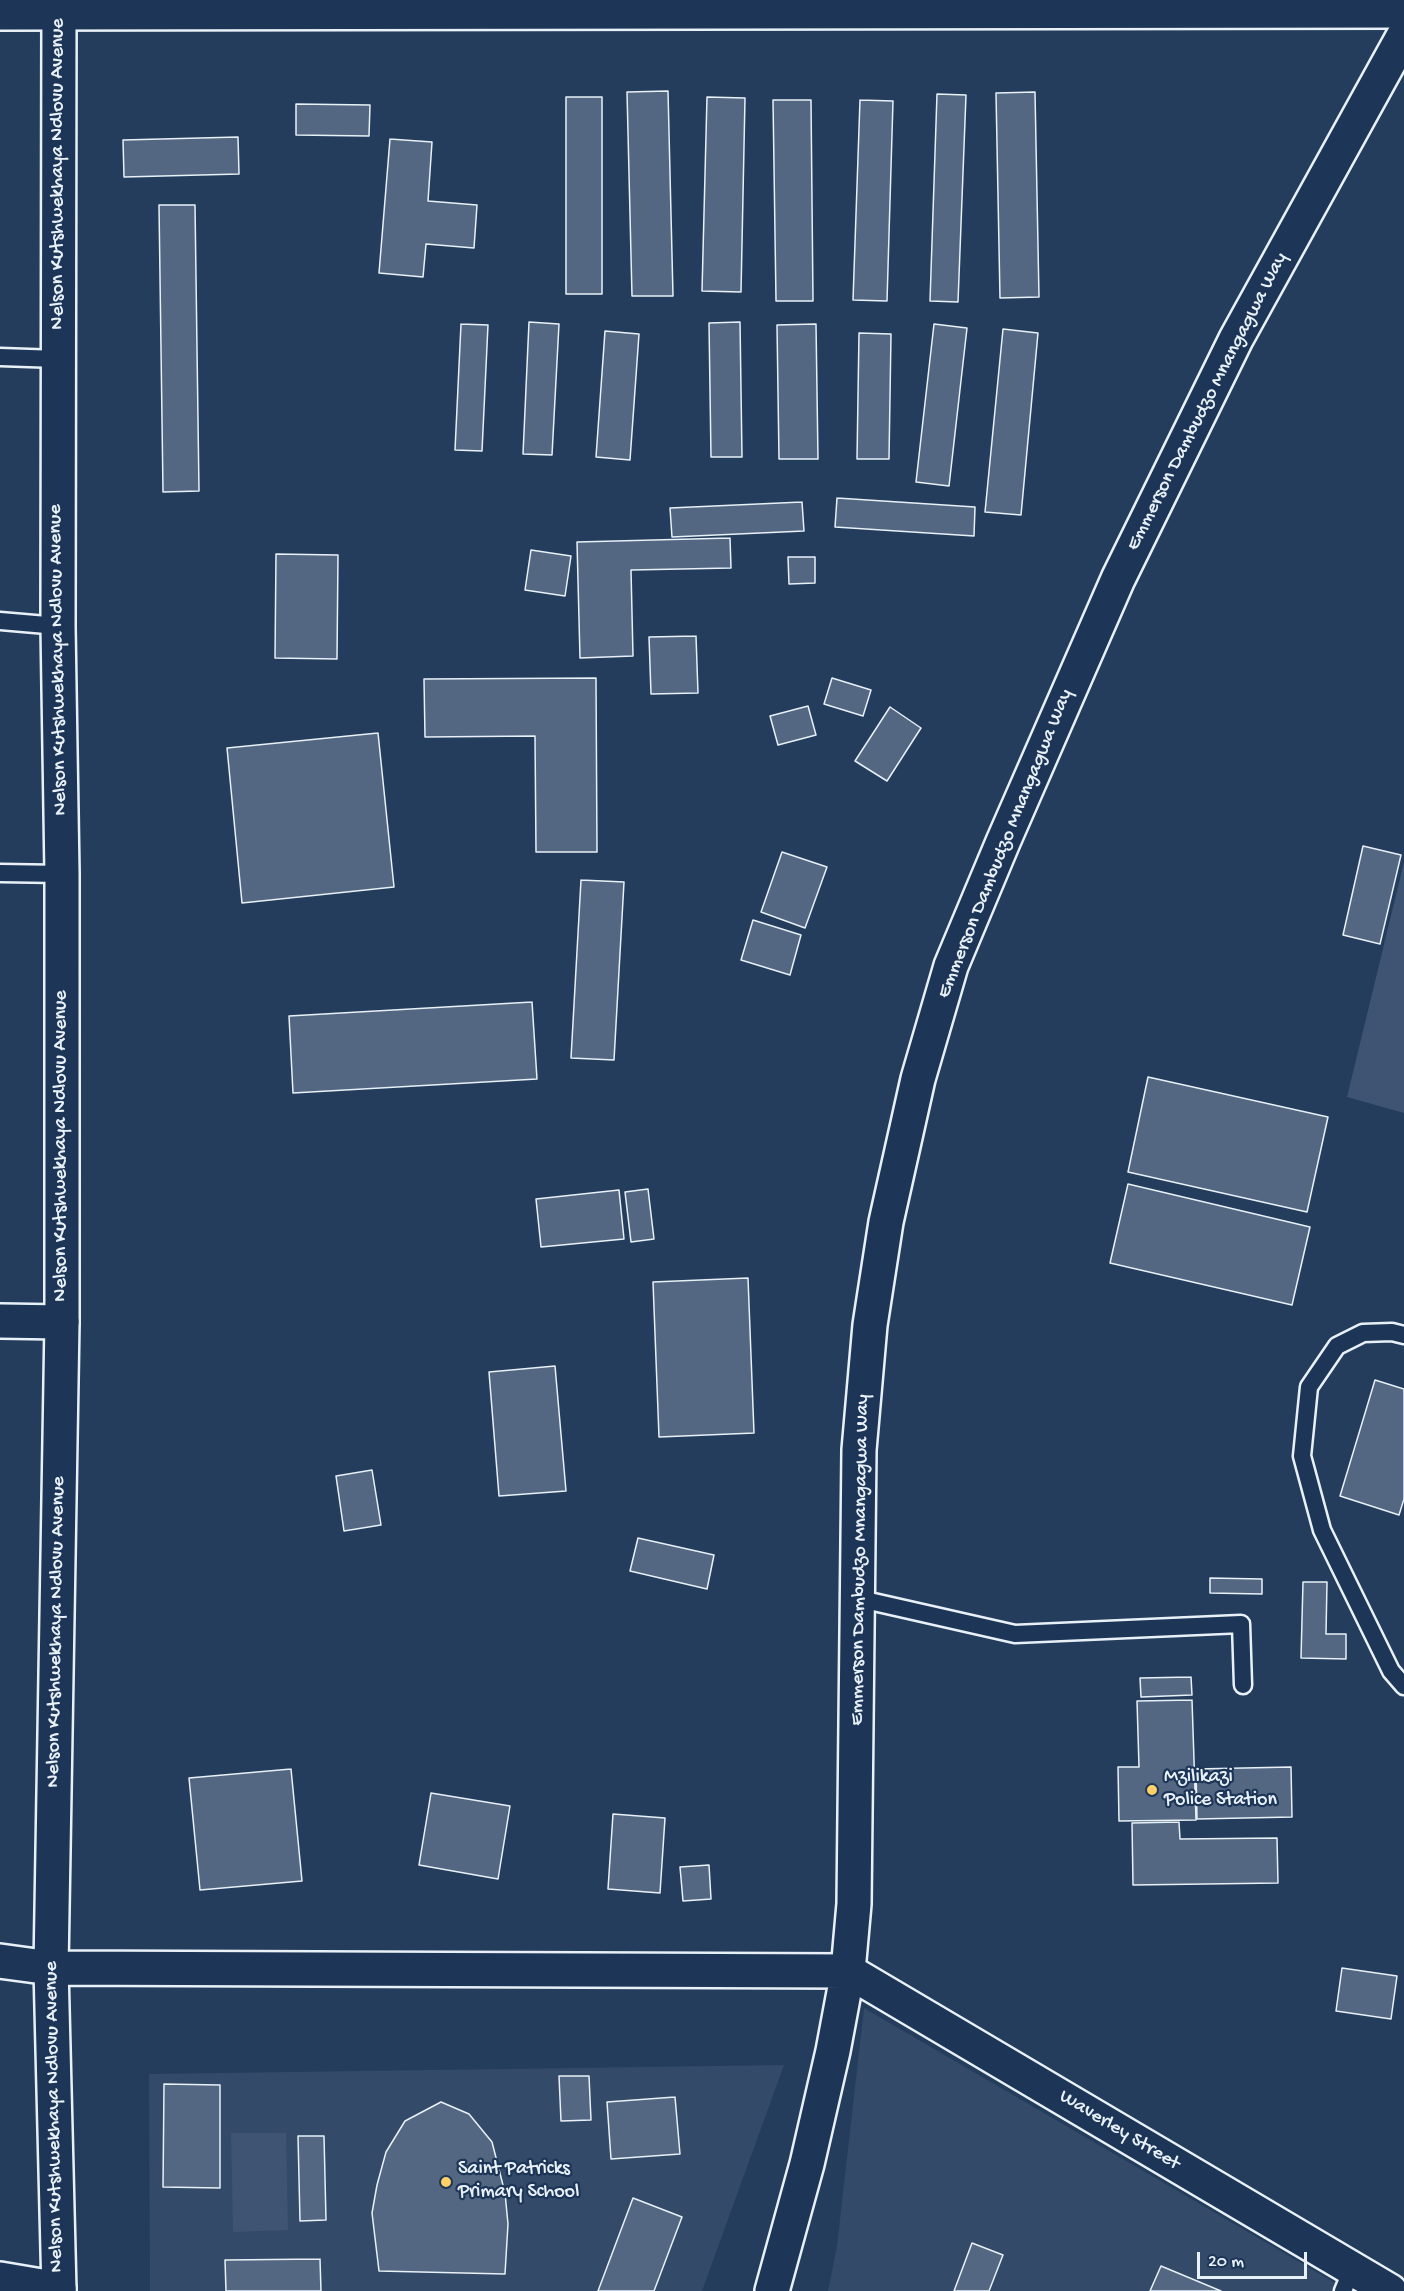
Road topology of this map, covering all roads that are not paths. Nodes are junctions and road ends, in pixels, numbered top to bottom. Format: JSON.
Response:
{"nodes":[{"id":1,"x":59,"y":7,"type":"edge"},
{"id":2,"x":1404,"y":11,"type":"edge"},
{"id":3,"x":0,"y":12,"type":"edge"},
{"id":4,"x":1404,"y":35,"type":"edge"},
{"id":5,"x":0,"y":357,"type":"edge"},
{"id":6,"x":58,"y":359,"type":"junction"},
{"id":7,"x":0,"y":621,"type":"edge"},
{"id":8,"x":58,"y":626,"type":"junction"},
{"id":9,"x":0,"y":873,"type":"edge"},
{"id":10,"x":62,"y":874,"type":"junction"},
{"id":11,"x":0,"y":1321,"type":"edge"},
{"id":12,"x":62,"y":1322,"type":"junction"},
{"id":13,"x":1404,"y":1335,"type":"edge"},
{"id":14,"x":856,"y":1598,"type":"junction"},
{"id":15,"x":1243,"y":1685,"type":"dead end"},
{"id":16,"x":1404,"y":1686,"type":"edge"},
{"id":17,"x":0,"y":1961,"type":"edge"},
{"id":18,"x":51,"y":1968,"type":"junction"},
{"id":19,"x":848,"y":1971,"type":"junction"},
{"id":20,"x":0,"y":2279,"type":"edge"},
{"id":21,"x":1347,"y":2280,"type":"edge"},
{"id":22,"x":59,"y":2290,"type":"edge"},
{"id":23,"x":772,"y":2291,"type":"edge"},
{"id":24,"x":1390,"y":2291,"type":"edge"}],
"edges":[{"from":1,"to":2,"type":"street"},
{"from":1,"to":3,"type":"street"},
{"from":1,"to":6,"type":"street","name":"Nelson Kutshwekhaya Ndlovu Avenue"},
{"from":4,"to":14,"type":"street","name":"Emmerson Dambudzo Mnangagwa Way"},
{"from":5,"to":6,"type":"lane"},
{"from":6,"to":8,"type":"street","name":"Nelson Kutshwekhaya Ndlovu Avenue"},
{"from":7,"to":8,"type":"lane"},
{"from":8,"to":10,"type":"street","name":"Nelson Kutshwekhaya Ndlovu Avenue"},
{"from":9,"to":10,"type":"lane"},
{"from":10,"to":12,"type":"street","name":"Nelson Kutshwekhaya Ndlovu Avenue"},
{"from":11,"to":12,"type":"street"},
{"from":12,"to":18,"type":"street","name":"Nelson Kutshwekhaya Ndlovu Avenue"},
{"from":13,"to":16,"type":"lane"},
{"from":14,"to":15,"type":"lane"},
{"from":14,"to":19,"type":"street","name":"Emmerson Dambudzo Mnangagwa Way"},
{"from":17,"to":18,"type":"street"},
{"from":18,"to":19,"type":"street"},
{"from":18,"to":22,"type":"street","name":"Nelson Kutshwekhaya Ndlovu Avenue"},
{"from":19,"to":21,"type":"street","name":"Waverley Street"},
{"from":19,"to":23,"type":"street","name":"Emmerson Dambudzo Mnangagwa Way"},
{"from":20,"to":22,"type":"street"},
{"from":21,"to":24,"type":"street","name":"Waverley Street"}]}
